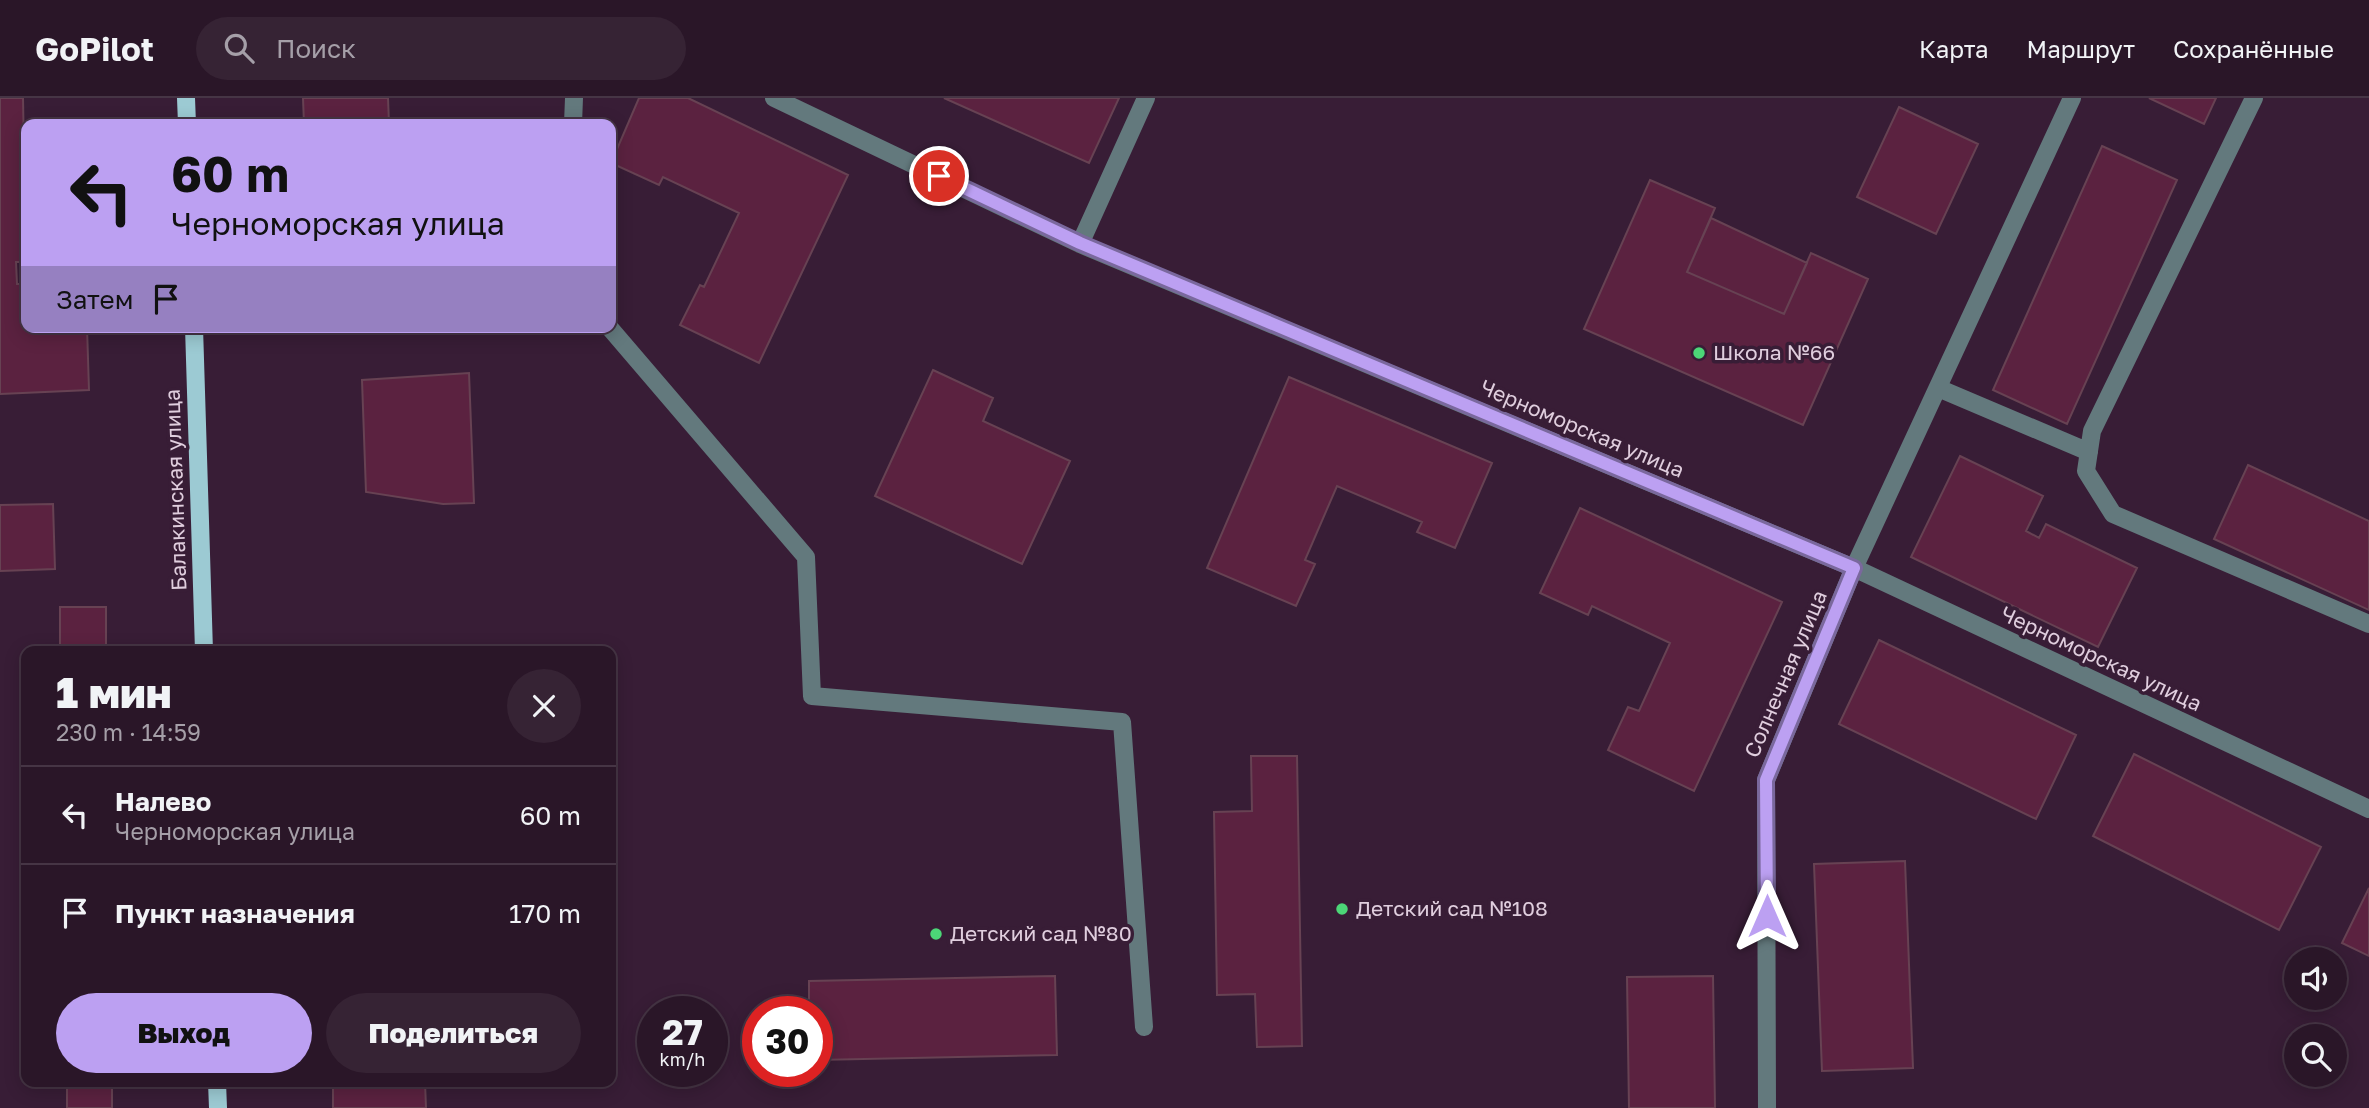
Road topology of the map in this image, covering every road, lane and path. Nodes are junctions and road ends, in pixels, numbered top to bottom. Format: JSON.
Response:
{"nodes":[{"id":1,"x":186,"y":98,"type":"edge"},
{"id":2,"x":574,"y":98,"type":"edge"},
{"id":3,"x":774,"y":98,"type":"edge"},
{"id":4,"x":1146,"y":98,"type":"edge"},
{"id":5,"x":2072,"y":98,"type":"edge"},
{"id":6,"x":2254,"y":98,"type":"edge"},
{"id":7,"x":187,"y":119,"type":"edge"},
{"id":8,"x":573,"y":119,"type":"edge"},
{"id":9,"x":1080,"y":243,"type":"junction"},
{"id":10,"x":194,"y":333,"type":"edge"},
{"id":11,"x":614,"y":333,"type":"edge"},
{"id":12,"x":1938,"y":388,"type":"junction"},
{"id":13,"x":2089,"y":452,"type":"junction"},
{"id":14,"x":1854,"y":568,"type":"junction"},
{"id":15,"x":2369,"y":624,"type":"edge"},
{"id":16,"x":204,"y":646,"type":"edge"},
{"id":17,"x":2369,"y":809,"type":"edge"},
{"id":18,"x":1144,"y":1027,"type":"dead end"},
{"id":19,"x":217,"y":1087,"type":"edge"},
{"id":20,"x":218,"y":1108,"type":"edge"},
{"id":21,"x":1767,"y":1108,"type":"edge"}],
"edges":[{"from":1,"to":7,"type":"main road"},
{"from":2,"to":8,"type":"street"},
{"from":3,"to":9,"type":"street","name":"Черноморская улица"},
{"from":4,"to":9,"type":"street"},
{"from":5,"to":12,"type":"street","name":"Солнечная улица"},
{"from":6,"to":13,"type":"street"},
{"from":9,"to":14,"type":"street","name":"Черноморская улица"},
{"from":10,"to":16,"type":"main road","name":"Балакинская улица"},
{"from":11,"to":18,"type":"street"},
{"from":12,"to":13,"type":"street"},
{"from":12,"to":14,"type":"street","name":"Солнечная улица"},
{"from":13,"to":15,"type":"street"},
{"from":14,"to":17,"type":"street","name":"Черноморская улица"},
{"from":14,"to":21,"type":"street","name":"Солнечная улица"},
{"from":19,"to":20,"type":"main road"}]}
